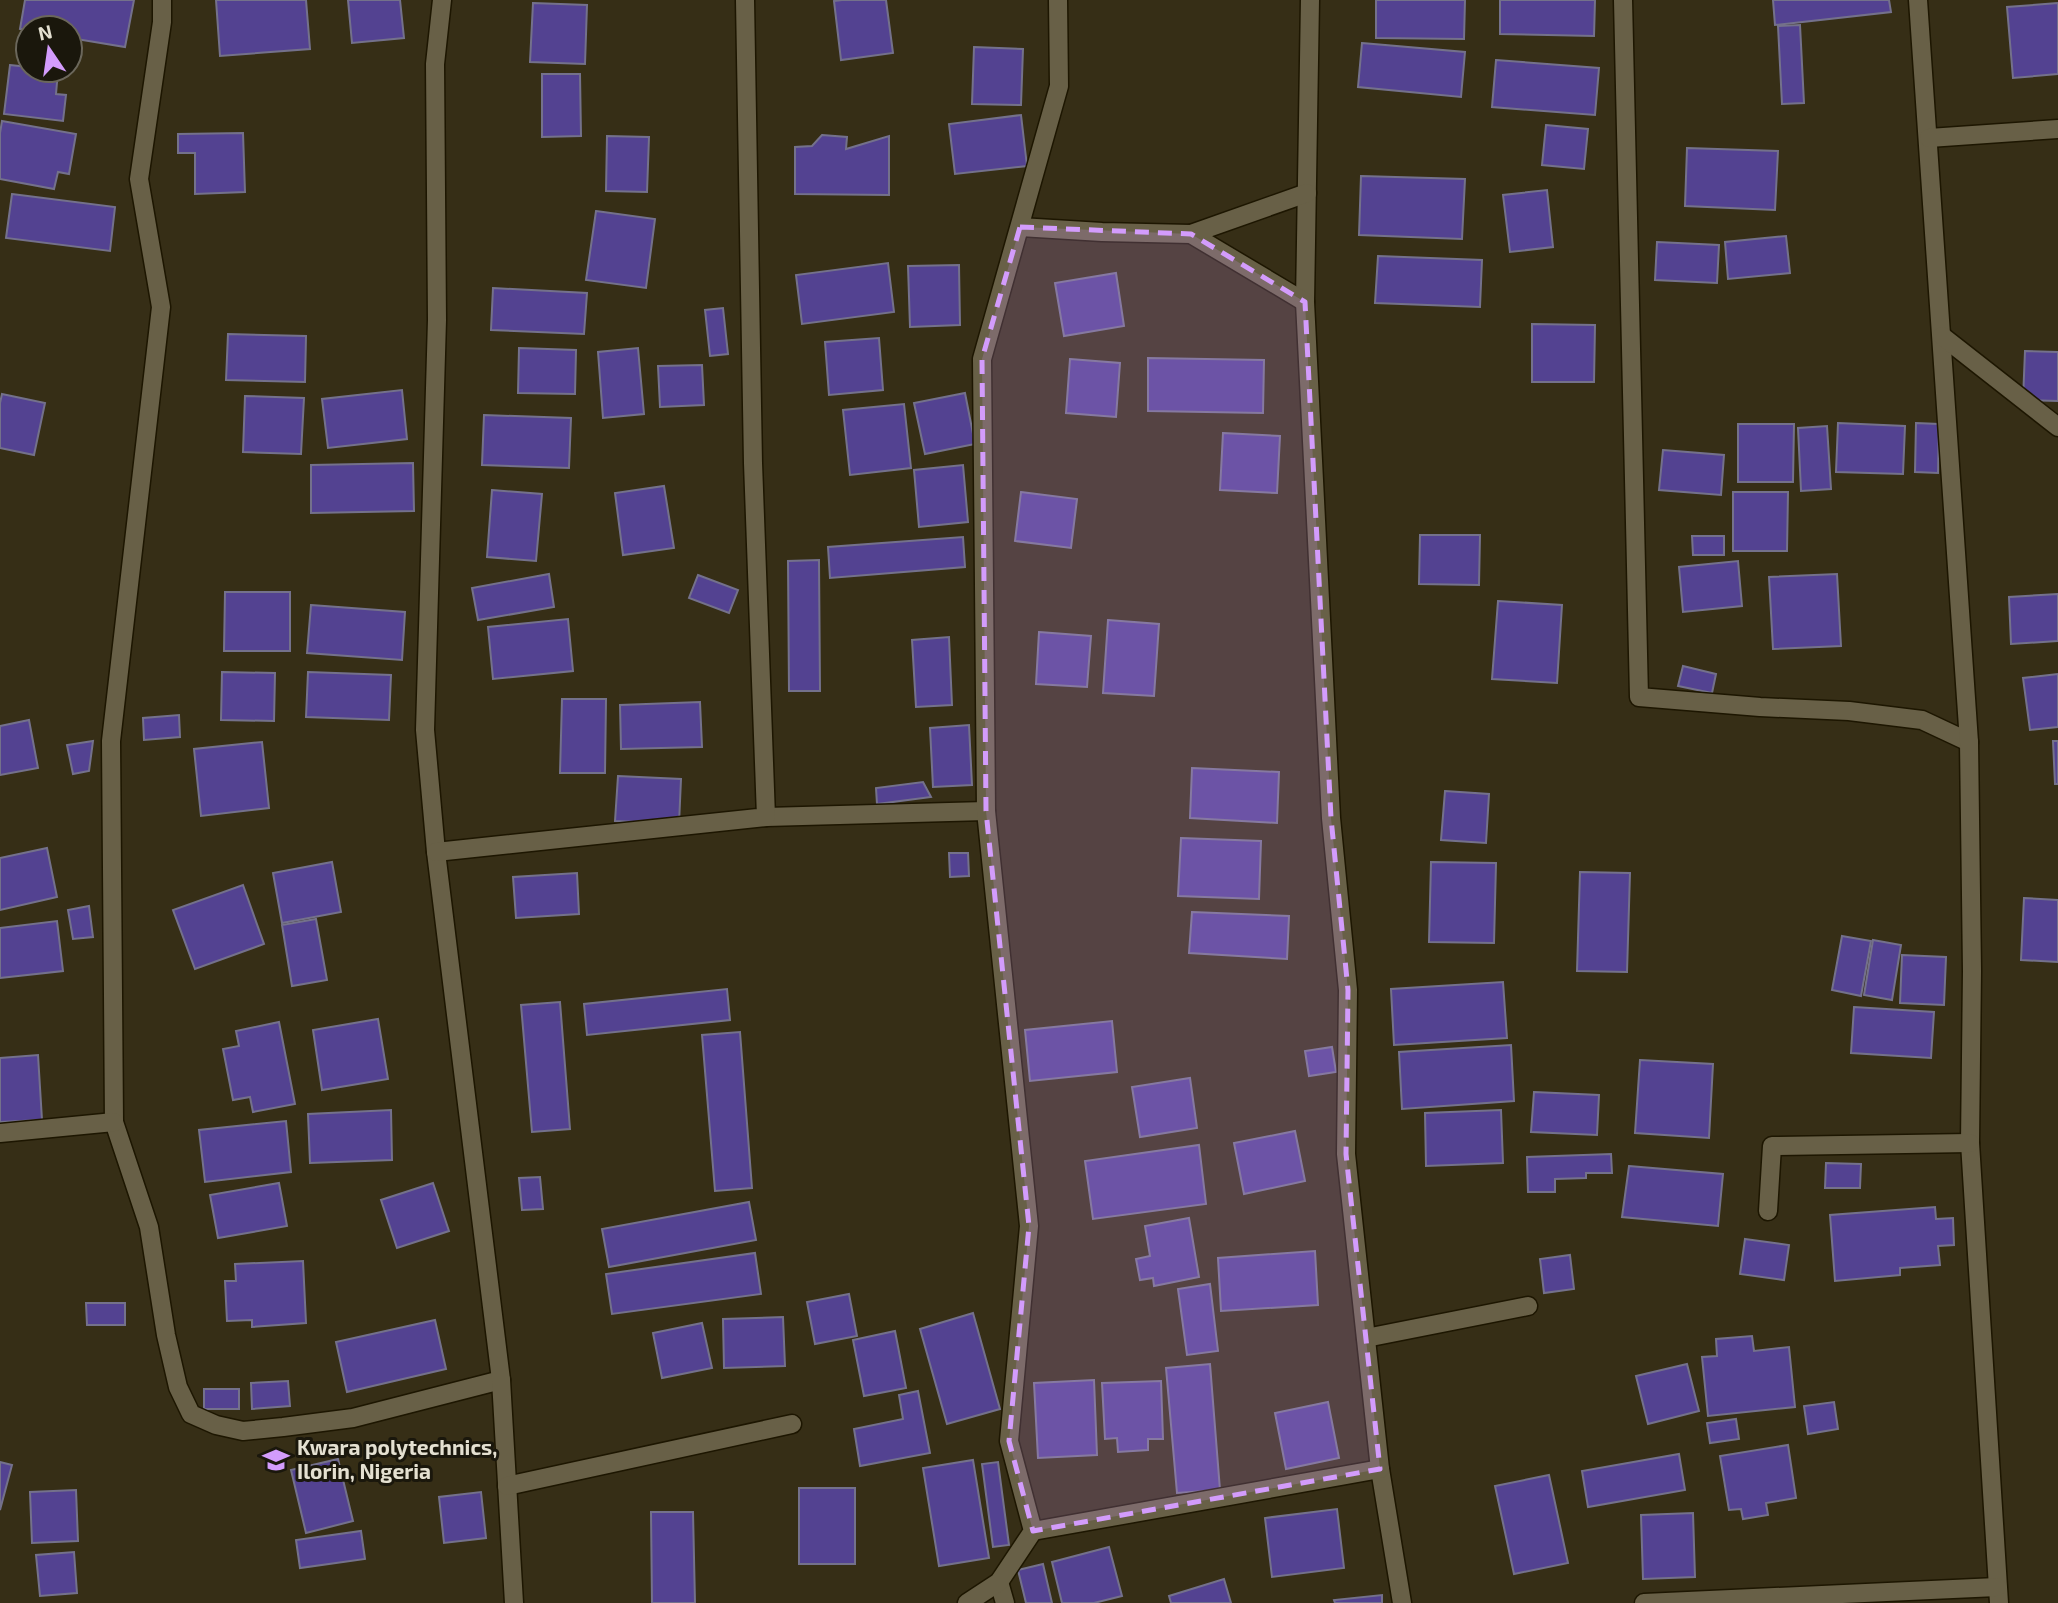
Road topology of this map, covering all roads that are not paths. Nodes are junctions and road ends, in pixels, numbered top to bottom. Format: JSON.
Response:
{"nodes":[{"id":1,"x":162,"y":0,"type":"edge"},
{"id":2,"x":442,"y":0,"type":"edge"},
{"id":3,"x":745,"y":0,"type":"edge"},
{"id":4,"x":1058,"y":0,"type":"edge"},
{"id":5,"x":1310,"y":0,"type":"edge"},
{"id":6,"x":1623,"y":0,"type":"edge"},
{"id":7,"x":1918,"y":0,"type":"edge"},
{"id":8,"x":2058,"y":129,"type":"edge"},
{"id":9,"x":1929,"y":138,"type":"junction"},
{"id":10,"x":1307,"y":193,"type":"junction"},
{"id":11,"x":1020,"y":227,"type":"junction"},
{"id":12,"x":1191,"y":234,"type":"junction"},
{"id":13,"x":1305,"y":302,"type":"junction"},
{"id":14,"x":1942,"y":336,"type":"junction"},
{"id":15,"x":2058,"y":427,"type":"edge"},
{"id":16,"x":1969,"y":742,"type":"junction"},
{"id":17,"x":986,"y":811,"type":"junction"},
{"id":18,"x":766,"y":817,"type":"junction"},
{"id":19,"x":436,"y":852,"type":"junction"},
{"id":20,"x":114,"y":1122,"type":"junction"},
{"id":21,"x":0,"y":1133,"type":"edge"},
{"id":22,"x":1970,"y":1143,"type":"junction"},
{"id":23,"x":1768,"y":1211,"type":"dead end"},
{"id":24,"x":1528,"y":1306,"type":"dead end"},
{"id":25,"x":1366,"y":1338,"type":"junction"},
{"id":26,"x":501,"y":1380,"type":"junction"},
{"id":27,"x":792,"y":1424,"type":"dead end"},
{"id":28,"x":1380,"y":1469,"type":"junction"},
{"id":29,"x":507,"y":1486,"type":"junction"},
{"id":30,"x":1033,"y":1531,"type":"junction"},
{"id":31,"x":999,"y":1582,"type":"junction"},
{"id":32,"x":1998,"y":1595,"type":"edge"},
{"id":33,"x":514,"y":1603,"type":"edge"},
{"id":34,"x":967,"y":1603,"type":"edge"},
{"id":35,"x":1005,"y":1603,"type":"edge"},
{"id":36,"x":1402,"y":1603,"type":"edge"},
{"id":37,"x":1644,"y":1603,"type":"edge"}],
"edges":[{"from":1,"to":20,"type":"street"},
{"from":2,"to":19,"type":"street"},
{"from":3,"to":18,"type":"street"},
{"from":4,"to":11,"type":"street"},
{"from":5,"to":10,"type":"street"},
{"from":6,"to":16,"type":"street"},
{"from":7,"to":9,"type":"street"},
{"from":8,"to":9,"type":"street"},
{"from":9,"to":14,"type":"street"},
{"from":10,"to":12,"type":"street"},
{"from":10,"to":13,"type":"street"},
{"from":11,"to":12,"type":"street"},
{"from":11,"to":17,"type":"street"},
{"from":12,"to":13,"type":"street"},
{"from":13,"to":25,"type":"street"},
{"from":14,"to":15,"type":"street"},
{"from":14,"to":16,"type":"street"},
{"from":16,"to":22,"type":"street"},
{"from":17,"to":18,"type":"street"},
{"from":17,"to":30,"type":"street"},
{"from":18,"to":19,"type":"street"},
{"from":19,"to":26,"type":"street"},
{"from":20,"to":21,"type":"street"},
{"from":20,"to":26,"type":"street"},
{"from":22,"to":23,"type":"street"},
{"from":22,"to":32,"type":"street"},
{"from":24,"to":25,"type":"street"},
{"from":25,"to":28,"type":"street"},
{"from":26,"to":29,"type":"street"},
{"from":27,"to":29,"type":"street"},
{"from":28,"to":30,"type":"street"},
{"from":28,"to":36,"type":"street"},
{"from":29,"to":33,"type":"street"},
{"from":30,"to":31,"type":"street"},
{"from":31,"to":34,"type":"street"},
{"from":31,"to":35,"type":"street"},
{"from":32,"to":37,"type":"street"}]}
